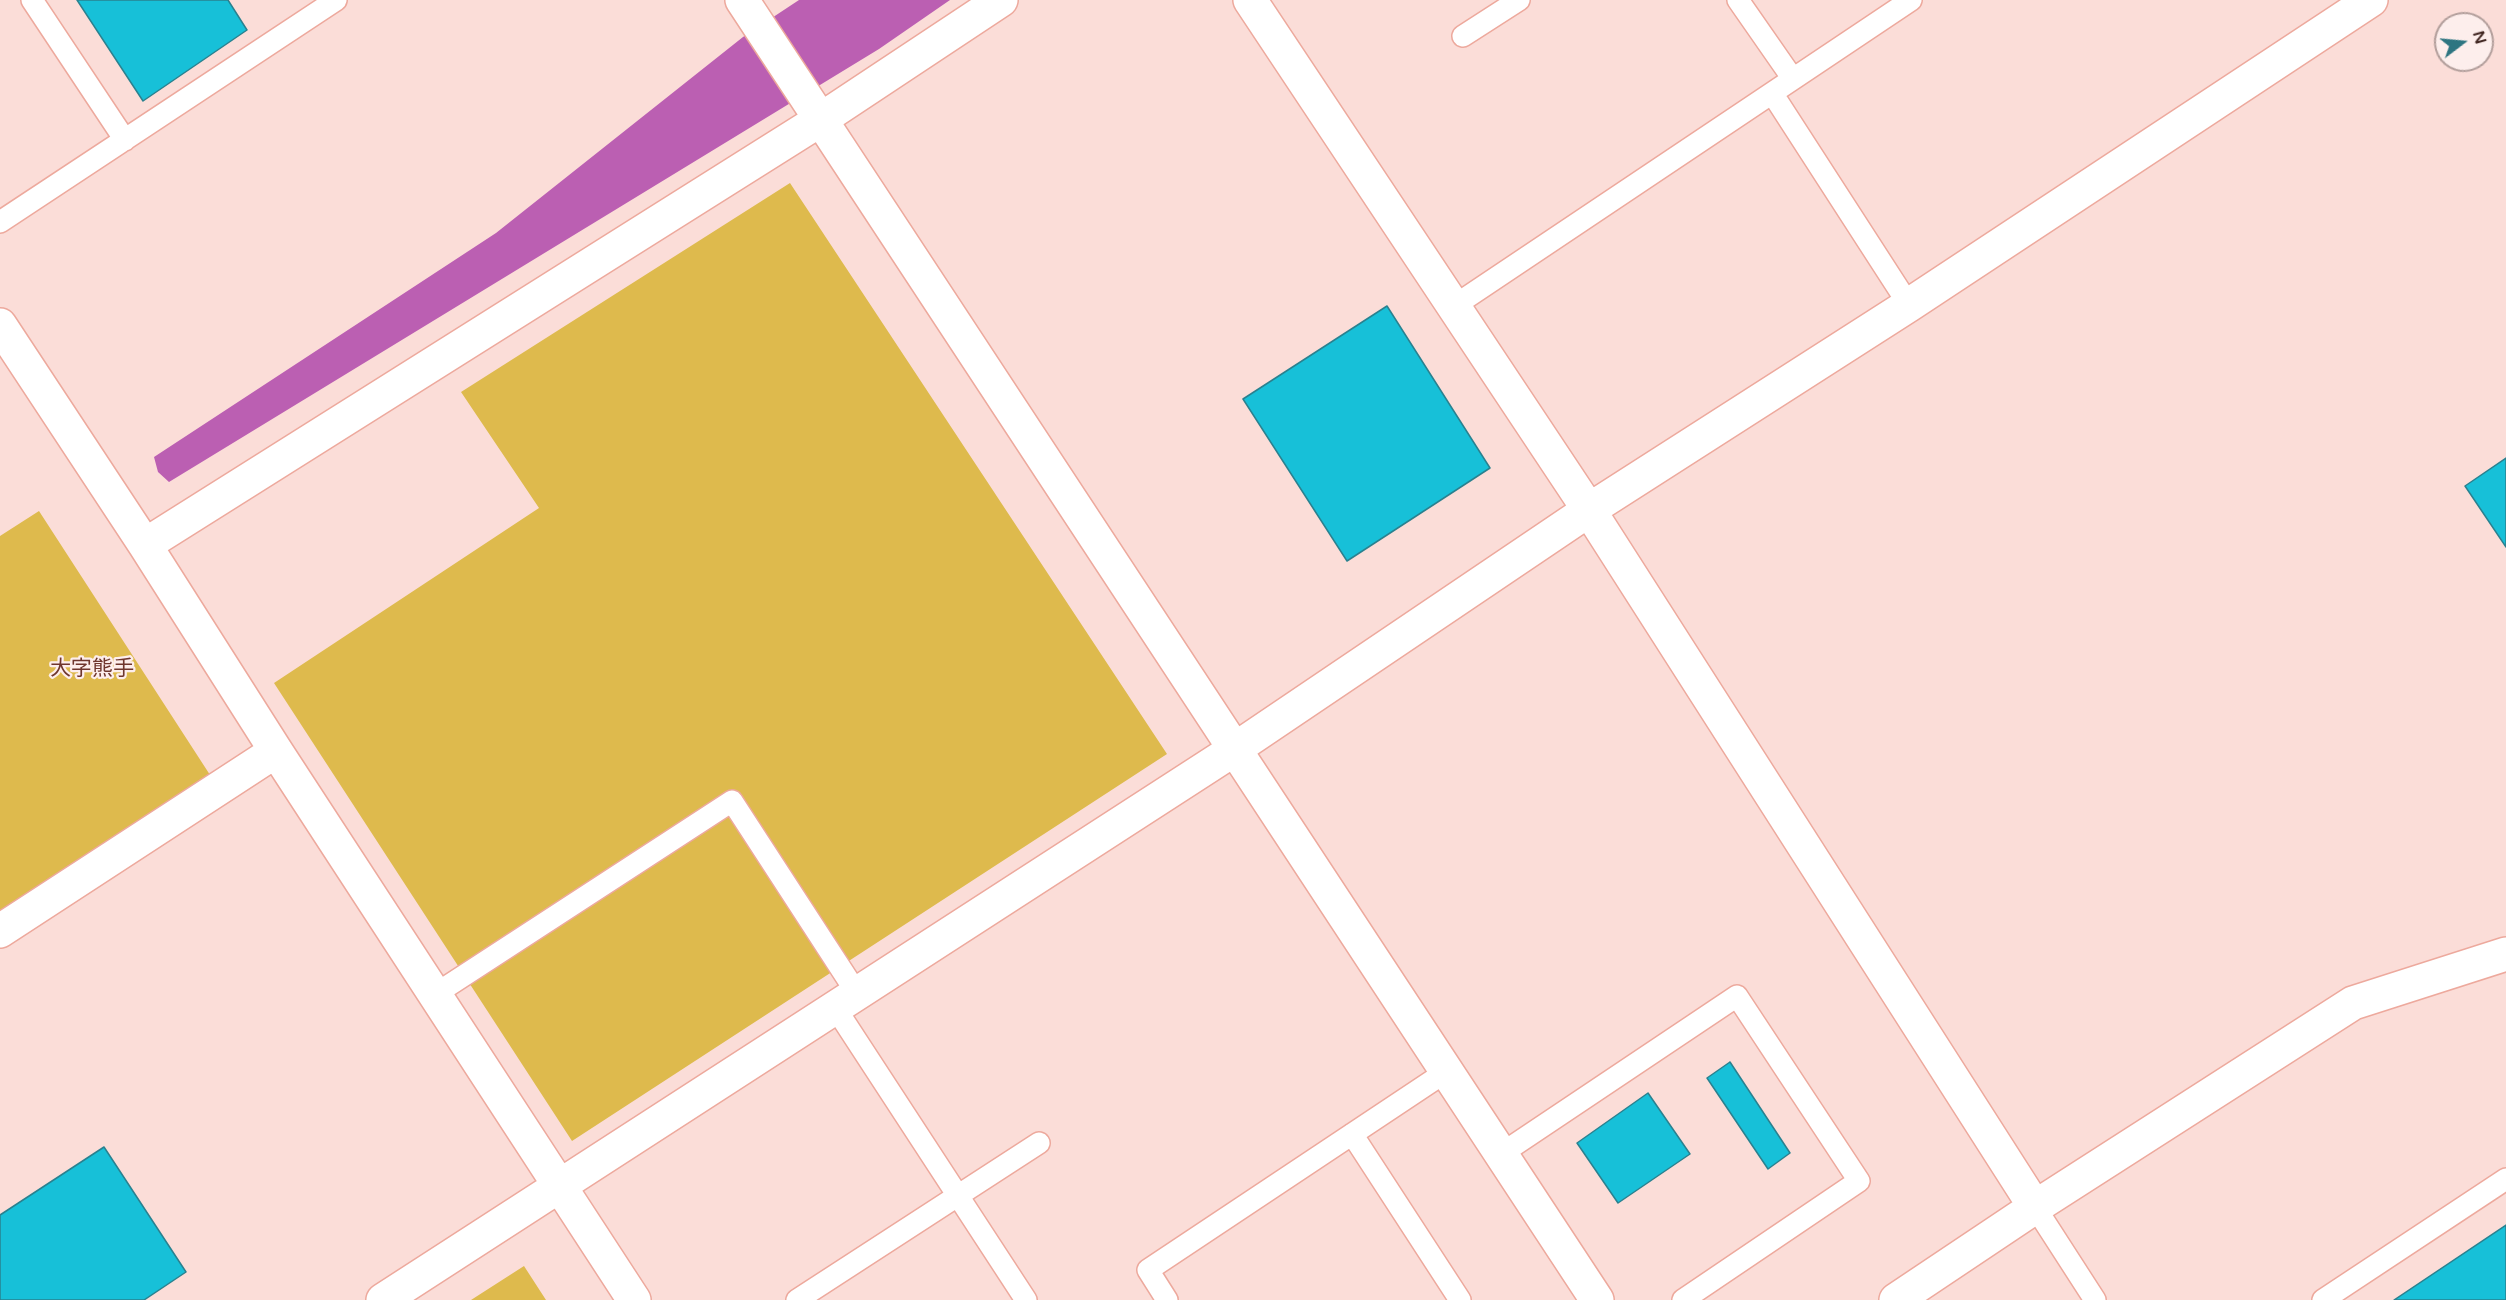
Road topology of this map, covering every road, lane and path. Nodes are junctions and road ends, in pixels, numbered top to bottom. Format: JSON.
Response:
{"nodes":[{"id":1,"x":32,"y":0,"type":"edge"},
{"id":2,"x":336,"y":0,"type":"edge"},
{"id":3,"x":1001,"y":0,"type":"edge"},
{"id":4,"x":1250,"y":0,"type":"edge"},
{"id":5,"x":1519,"y":0,"type":"edge"},
{"id":6,"x":1738,"y":0,"type":"edge"},
{"id":7,"x":1911,"y":0,"type":"edge"},
{"id":8,"x":2371,"y":0,"type":"edge"},
{"id":9,"x":749,"y":11,"type":"edge"},
{"id":10,"x":1463,"y":36,"type":"dead end"},
{"id":11,"x":1793,"y":79,"type":"junction"},
{"id":12,"x":1772,"y":93,"type":"junction"},
{"id":13,"x":817,"y":116,"type":"junction"},
{"id":14,"x":125,"y":140,"type":"junction"},
{"id":15,"x":0,"y":222,"type":"edge"},
{"id":16,"x":1909,"y":305,"type":"junction"},
{"id":17,"x":1454,"y":306,"type":"junction"},
{"id":18,"x":0,"y":325,"type":"edge"},
{"id":19,"x":1590,"y":510,"type":"junction"},
{"id":20,"x":146,"y":545,"type":"junction"},
{"id":21,"x":1235,"y":749,"type":"junction"},
{"id":22,"x":276,"y":751,"type":"junction"},
{"id":23,"x":0,"y":931,"type":"edge"},
{"id":24,"x":2506,"y":954,"type":"edge"},
{"id":25,"x":434,"y":995,"type":"junction"},
{"id":26,"x":847,"y":1002,"type":"junction"},
{"id":27,"x":1447,"y":1071,"type":"junction"},
{"id":28,"x":1352,"y":1134,"type":"junction"},
{"id":29,"x":1039,"y":1143,"type":"dead end"},
{"id":30,"x":1502,"y":1154,"type":"junction"},
{"id":31,"x":2506,"y":1179,"type":"edge"},
{"id":32,"x":559,"y":1186,"type":"junction"},
{"id":33,"x":958,"y":1196,"type":"junction"},
{"id":34,"x":2035,"y":1207,"type":"junction"},
{"id":35,"x":383,"y":1300,"type":"edge"},
{"id":36,"x":634,"y":1300,"type":"edge"},
{"id":37,"x":797,"y":1300,"type":"edge"},
{"id":38,"x":1026,"y":1300,"type":"edge"},
{"id":39,"x":1167,"y":1300,"type":"edge"},
{"id":40,"x":1460,"y":1300,"type":"edge"},
{"id":41,"x":1597,"y":1300,"type":"edge"},
{"id":42,"x":1683,"y":1300,"type":"edge"},
{"id":43,"x":1896,"y":1300,"type":"edge"},
{"id":44,"x":2095,"y":1300,"type":"edge"},
{"id":45,"x":2323,"y":1300,"type":"edge"}],
"edges":[{"from":1,"to":14,"type":"lane"},
{"from":2,"to":14,"type":"lane"},
{"from":3,"to":13,"type":"street"},
{"from":4,"to":17,"type":"street"},
{"from":5,"to":10,"type":"lane"},
{"from":6,"to":11,"type":"lane"},
{"from":7,"to":11,"type":"lane"},
{"from":8,"to":16,"type":"street"},
{"from":9,"to":13,"type":"street"},
{"from":11,"to":12,"type":"lane"},
{"from":12,"to":16,"type":"lane"},
{"from":12,"to":17,"type":"lane"},
{"from":13,"to":20,"type":"street"},
{"from":13,"to":21,"type":"street"},
{"from":14,"to":15,"type":"lane"},
{"from":16,"to":19,"type":"street"},
{"from":17,"to":19,"type":"street"},
{"from":18,"to":20,"type":"street"},
{"from":19,"to":21,"type":"street"},
{"from":19,"to":34,"type":"street"},
{"from":20,"to":22,"type":"street"},
{"from":21,"to":26,"type":"street"},
{"from":21,"to":27,"type":"street"},
{"from":22,"to":23,"type":"street"},
{"from":22,"to":25,"type":"street"},
{"from":24,"to":34,"type":"street"},
{"from":25,"to":26,"type":"lane"},
{"from":25,"to":32,"type":"street"},
{"from":26,"to":32,"type":"street"},
{"from":26,"to":33,"type":"lane"},
{"from":27,"to":28,"type":"lane"},
{"from":27,"to":30,"type":"street"},
{"from":28,"to":39,"type":"lane"},
{"from":28,"to":40,"type":"lane"},
{"from":29,"to":33,"type":"lane"},
{"from":30,"to":41,"type":"street"},
{"from":30,"to":42,"type":"lane"},
{"from":31,"to":45,"type":"lane"},
{"from":32,"to":35,"type":"street"},
{"from":32,"to":36,"type":"street"},
{"from":33,"to":37,"type":"lane"},
{"from":33,"to":38,"type":"lane"},
{"from":34,"to":43,"type":"street"},
{"from":34,"to":44,"type":"lane"}]}
